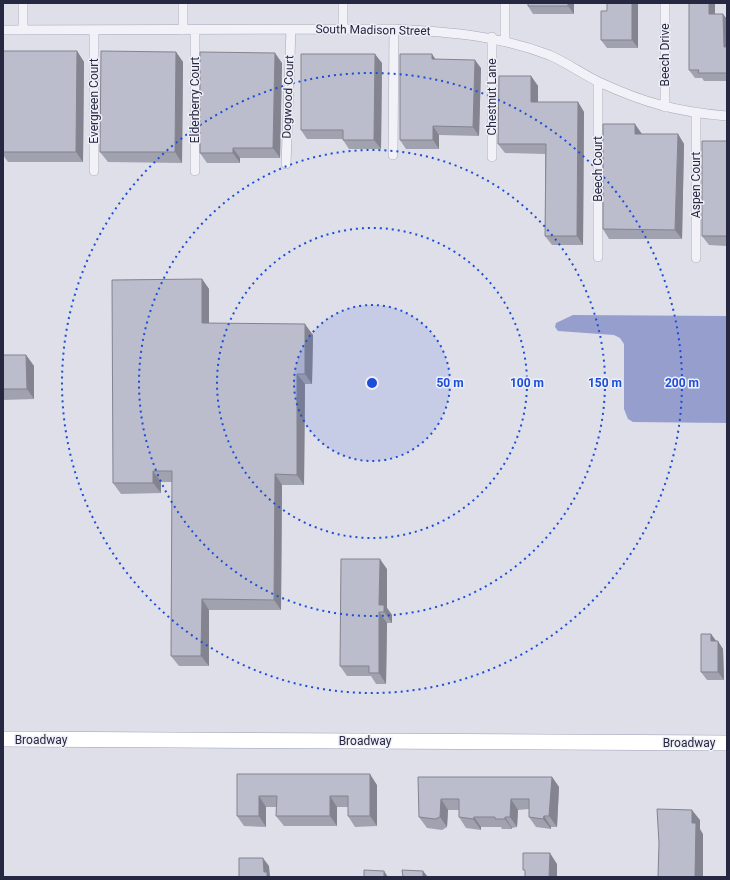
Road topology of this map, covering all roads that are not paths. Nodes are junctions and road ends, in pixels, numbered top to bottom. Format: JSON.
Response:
{"nodes":[{"id":1,"x":23,"y":3,"type":"edge"},
{"id":2,"x":183,"y":3,"type":"edge"},
{"id":3,"x":343,"y":3,"type":"edge"},
{"id":4,"x":505,"y":3,"type":"edge"},
{"id":5,"x":665,"y":3,"type":"edge"},
{"id":6,"x":343,"y":29,"type":"junction"},
{"id":7,"x":394,"y":29,"type":"junction"},
{"id":8,"x":3,"y":30,"type":"edge"},
{"id":9,"x":23,"y":30,"type":"junction"},
{"id":10,"x":94,"y":30,"type":"junction"},
{"id":11,"x":183,"y":30,"type":"junction"},
{"id":12,"x":195,"y":30,"type":"junction"},
{"id":13,"x":291,"y":30,"type":"junction"},
{"id":14,"x":492,"y":38,"type":"junction"},
{"id":15,"x":505,"y":41,"type":"junction"},
{"id":16,"x":598,"y":82,"type":"junction"},
{"id":17,"x":665,"y":107,"type":"junction"},
{"id":18,"x":696,"y":113,"type":"junction"},
{"id":19,"x":727,"y":116,"type":"edge"},
{"id":20,"x":393,"y":155,"type":"dead end"},
{"id":21,"x":492,"y":157,"type":"dead end"},
{"id":22,"x":286,"y":164,"type":"dead end"},
{"id":23,"x":94,"y":171,"type":"dead end"},
{"id":24,"x":195,"y":171,"type":"dead end"},
{"id":25,"x":598,"y":257,"type":"dead end"},
{"id":26,"x":696,"y":258,"type":"dead end"},
{"id":27,"x":3,"y":740,"type":"edge"},
{"id":28,"x":727,"y":743,"type":"edge"}],
"edges":[{"from":1,"to":9,"type":"street"},
{"from":2,"to":11,"type":"street"},
{"from":3,"to":6,"type":"street"},
{"from":4,"to":15,"type":"street"},
{"from":5,"to":17,"type":"street","name":"Beech Drive"},
{"from":6,"to":7,"type":"street","name":"South Madison Street"},
{"from":6,"to":13,"type":"street","name":"South Madison Street"},
{"from":7,"to":14,"type":"street","name":"South Madison Street"},
{"from":7,"to":20,"type":"street"},
{"from":8,"to":9,"type":"street","name":"South Madison Street"},
{"from":9,"to":10,"type":"street","name":"South Madison Street"},
{"from":10,"to":11,"type":"street","name":"South Madison Street"},
{"from":10,"to":23,"type":"street","name":"Evergreen Court"},
{"from":11,"to":12,"type":"street","name":"South Madison Street"},
{"from":12,"to":13,"type":"street","name":"South Madison Street"},
{"from":12,"to":24,"type":"street","name":"Elderberry Court"},
{"from":13,"to":22,"type":"street","name":"Dogwood Court"},
{"from":14,"to":15,"type":"street","name":"South Madison Street"},
{"from":14,"to":21,"type":"street","name":"Chestnut Lane"},
{"from":15,"to":16,"type":"street","name":"South Madison Street"},
{"from":16,"to":17,"type":"street","name":"South Madison Street"},
{"from":16,"to":25,"type":"street","name":"Beech Court"},
{"from":17,"to":18,"type":"street","name":"South Madison Street"},
{"from":18,"to":19,"type":"street","name":"South Madison Street"},
{"from":18,"to":26,"type":"street","name":"Aspen Court"},
{"from":27,"to":28,"type":"main road","name":"Broadway"}]}
